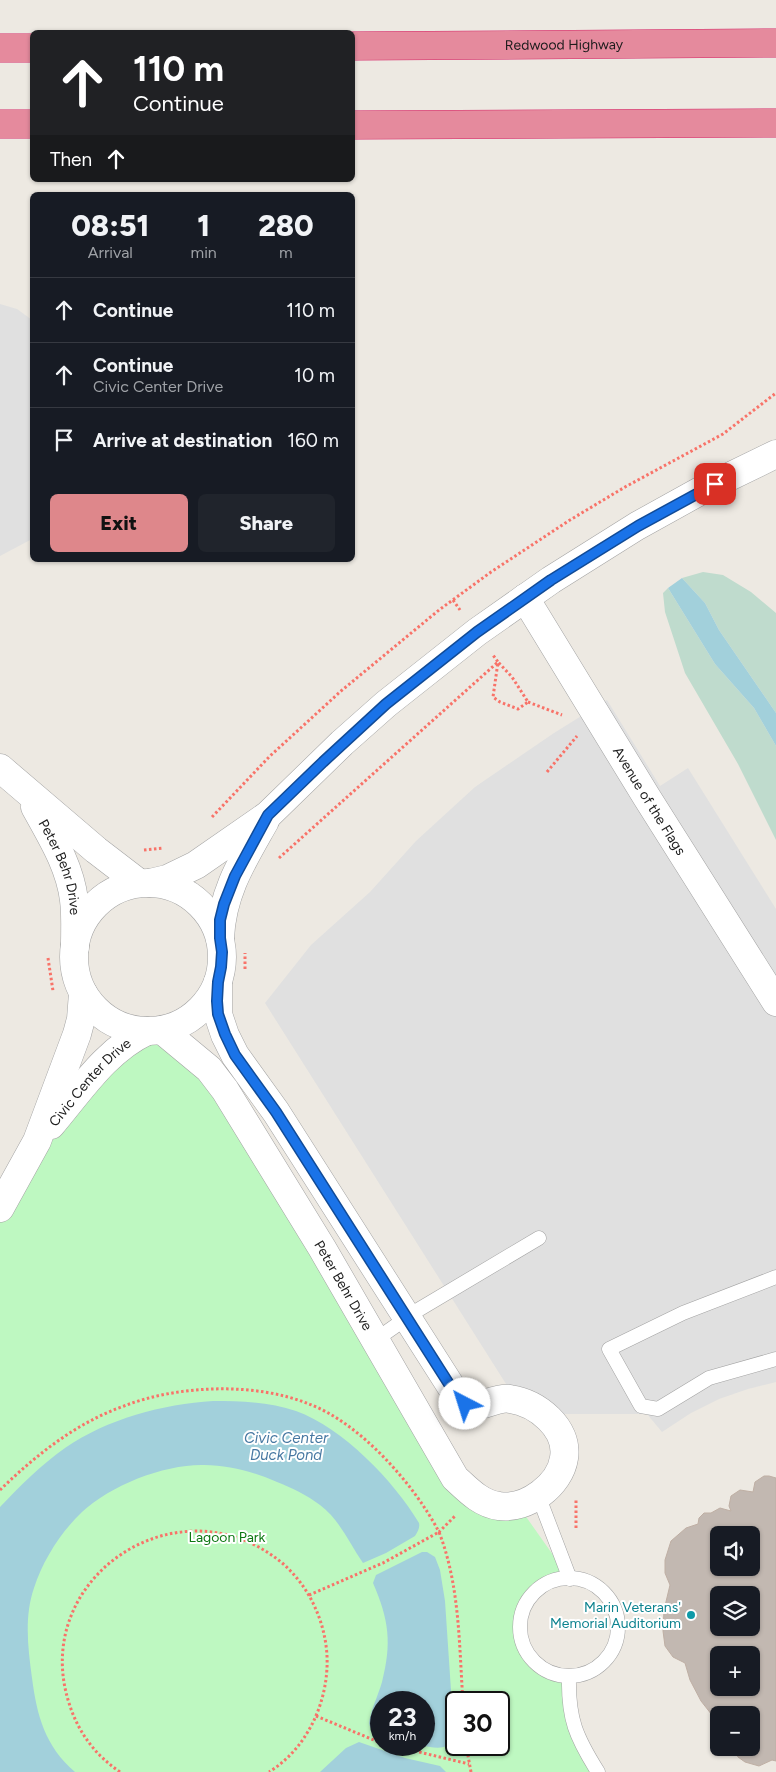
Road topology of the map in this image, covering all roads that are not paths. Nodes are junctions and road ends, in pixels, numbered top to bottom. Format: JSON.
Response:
{"nodes":[{"id":1,"x":776,"y":43,"type":"edge"},
{"id":2,"x":355,"y":46,"type":"edge"},
{"id":3,"x":0,"y":48,"type":"edge"},
{"id":4,"x":30,"y":48,"type":"edge"},
{"id":5,"x":776,"y":123,"type":"edge"},
{"id":6,"x":0,"y":124,"type":"edge"},
{"id":7,"x":30,"y":124,"type":"edge"},
{"id":8,"x":355,"y":125,"type":"edge"},
{"id":9,"x":776,"y":454,"type":"edge"},
{"id":10,"x":525,"y":598,"type":"junction"},
{"id":11,"x":0,"y":768,"type":"edge"},
{"id":12,"x":27,"y":792,"type":"junction"},
{"id":13,"x":268,"y":815,"type":"junction"},
{"id":14,"x":144,"y":883,"type":"junction"},
{"id":15,"x":220,"y":938,"type":"junction"},
{"id":16,"x":75,"y":947,"type":"junction"},
{"id":17,"x":218,"y":982,"type":"junction"},
{"id":18,"x":83,"y":993,"type":"junction"},
{"id":19,"x":776,"y":1002,"type":"edge"},
{"id":20,"x":155,"y":1031,"type":"junction"},
{"id":21,"x":37,"y":1141,"type":"junction"},
{"id":22,"x":0,"y":1208,"type":"edge"},
{"id":23,"x":539,"y":1238,"type":"dead end"},
{"id":24,"x":776,"y":1277,"type":"edge"},
{"id":25,"x":407,"y":1318,"type":"junction"},
{"id":26,"x":374,"y":1341,"type":"junction"},
{"id":27,"x":776,"y":1359,"type":"edge"},
{"id":28,"x":538,"y":1496,"type":"junction"},
{"id":29,"x":570,"y":1578,"type":"junction"},
{"id":30,"x":569,"y":1676,"type":"junction"},
{"id":31,"x":598,"y":1772,"type":"edge"}],
"edges":[{"from":1,"to":2,"type":"highway","name":"Redwood Highway"},
{"from":3,"to":4,"type":"highway"},
{"from":5,"to":8,"type":"highway"},
{"from":6,"to":7,"type":"highway"},
{"from":9,"to":10,"type":"street"},
{"from":10,"to":13,"type":"street"},
{"from":10,"to":19,"type":"street","name":"Avenue of the Flags"},
{"from":11,"to":12,"type":"street","name":"Peter Behr Drive"},
{"from":12,"to":14,"type":"street","name":"Peter Behr Drive"},
{"from":12,"to":16,"type":"street","name":"Peter Behr Drive"},
{"from":13,"to":14,"type":"street"},
{"from":13,"to":15,"type":"street"},
{"from":14,"to":15,"type":"street"},
{"from":14,"to":16,"type":"street"},
{"from":15,"to":17,"type":"street"},
{"from":16,"to":18,"type":"street"},
{"from":17,"to":20,"type":"street"},
{"from":17,"to":25,"type":"street","name":"Peter Behr Drive"},
{"from":18,"to":20,"type":"street"},
{"from":18,"to":21,"type":"street","name":"Civic Center Drive"},
{"from":20,"to":21,"type":"street","name":"Civic Center Drive"},
{"from":20,"to":26,"type":"street","name":"Peter Behr Drive"},
{"from":21,"to":22,"type":"street","name":"Civic Center Drive"},
{"from":23,"to":25,"type":"lane"},
{"from":24,"to":27,"type":"lane"},
{"from":25,"to":26,"type":"lane"},
{"from":25,"to":28,"type":"street","name":"Peter Behr Drive"},
{"from":26,"to":28,"type":"street","name":"Peter Behr Drive"},
{"from":28,"to":29,"type":"lane"},
{"from":29,"to":30,"type":"lane"},
{"from":29,"to":30,"type":"lane"},
{"from":30,"to":31,"type":"lane"}]}
